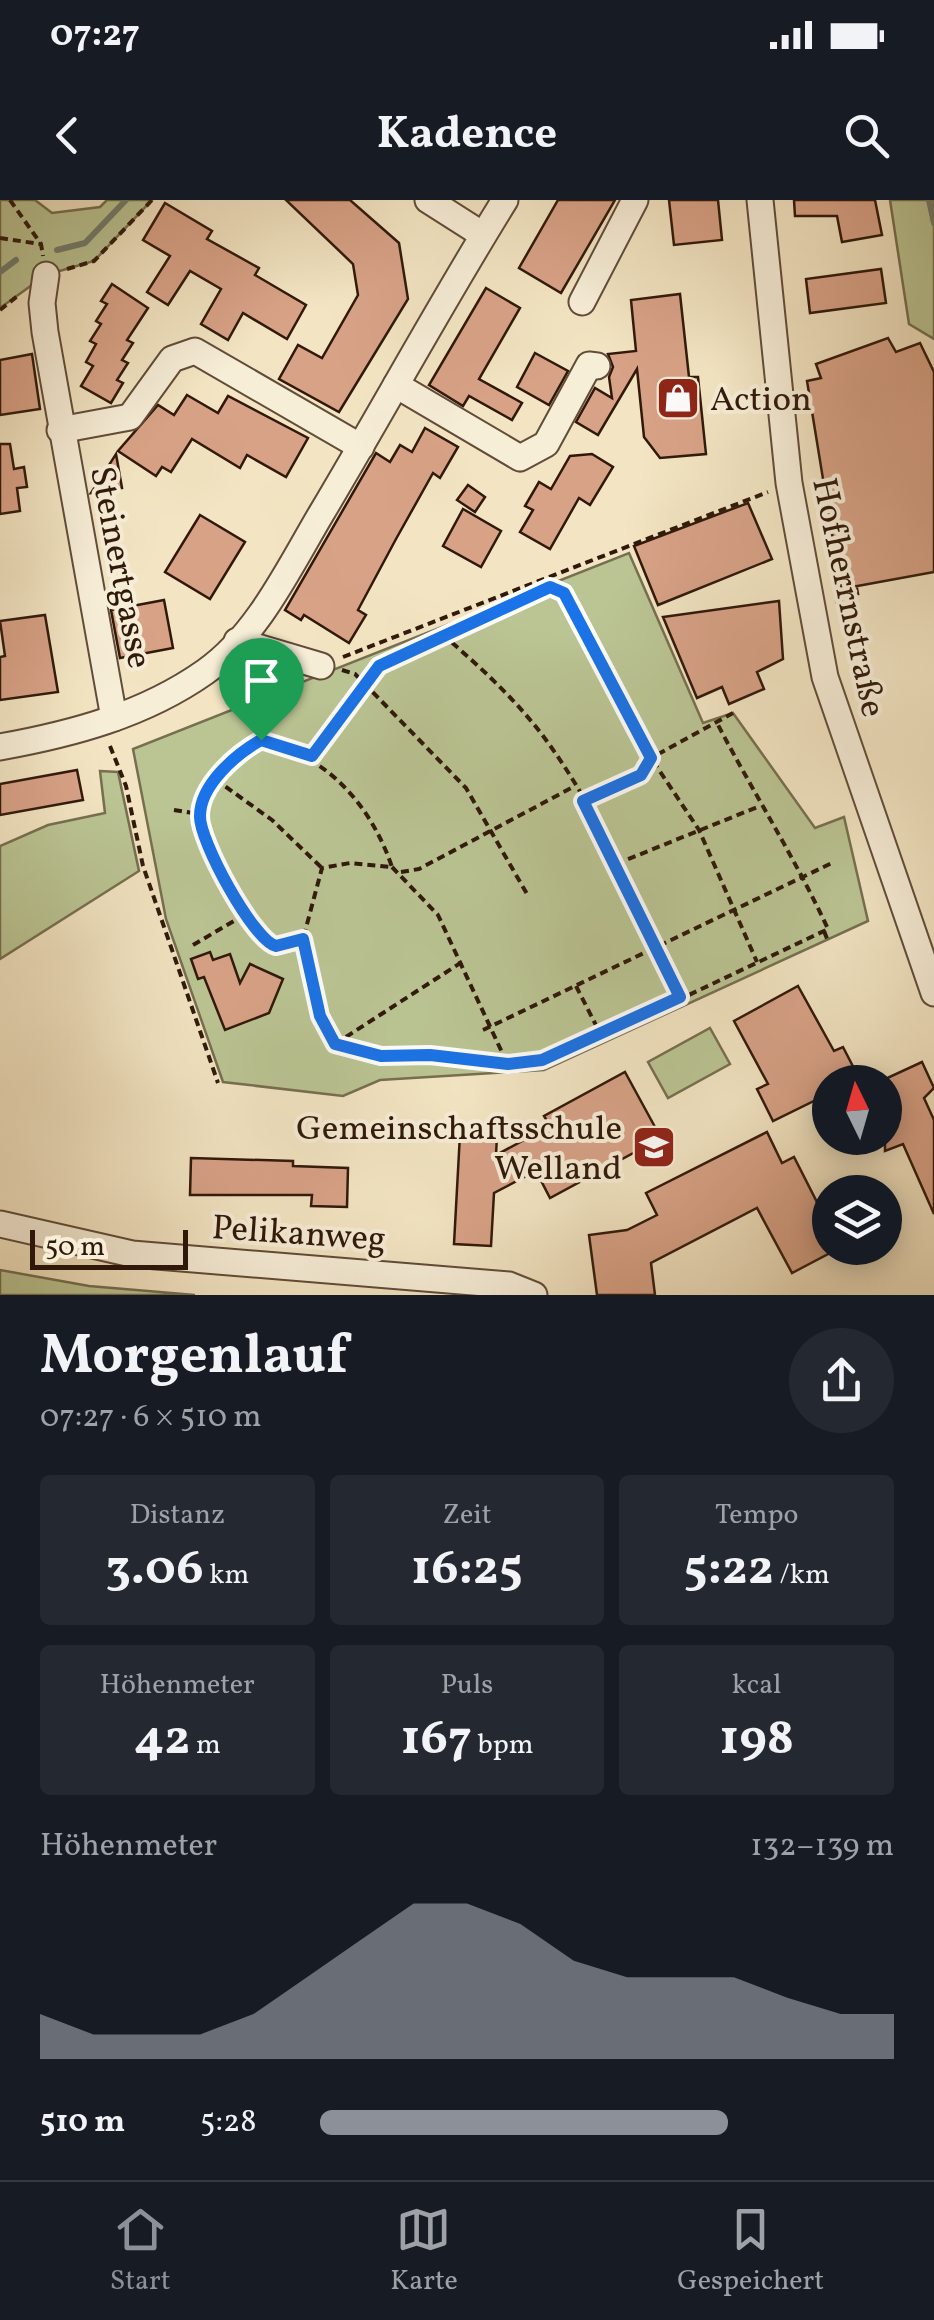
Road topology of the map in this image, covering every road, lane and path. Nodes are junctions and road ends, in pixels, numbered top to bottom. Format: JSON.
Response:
{"nodes":[{"id":1,"x":10,"y":200,"type":"edge"},
{"id":2,"x":152,"y":200,"type":"edge"},
{"id":3,"x":428,"y":200,"type":"edge"},
{"id":4,"x":505,"y":200,"type":"edge"},
{"id":5,"x":634,"y":200,"type":"edge"},
{"id":6,"x":760,"y":200,"type":"edge"},
{"id":7,"x":483,"y":236,"type":"junction"},
{"id":8,"x":0,"y":238,"type":"edge"},
{"id":9,"x":40,"y":244,"type":"junction"},
{"id":10,"x":46,"y":275,"type":"junction"},
{"id":11,"x":582,"y":302,"type":"dead end"},
{"id":12,"x":597,"y":366,"type":"dead end"},
{"id":13,"x":396,"y":384,"type":"junction"},
{"id":14,"x":60,"y":430,"type":"junction"},
{"id":15,"x":361,"y":447,"type":"junction"},
{"id":16,"x":790,"y":484,"type":"junction"},
{"id":17,"x":856,"y":587,"type":"dead end"},
{"id":18,"x":811,"y":606,"type":"junction"},
{"id":19,"x":442,"y":634,"type":"junction"},
{"id":20,"x":237,"y":641,"type":"junction"},
{"id":21,"x":321,"y":666,"type":"junction"},
{"id":22,"x":209,"y":670,"type":"junction"},
{"id":23,"x":364,"y":684,"type":"junction"},
{"id":24,"x":254,"y":690,"type":"junction"},
{"id":25,"x":733,"y":713,"type":"dead end"},
{"id":26,"x":108,"y":720,"type":"junction"},
{"id":27,"x":717,"y":722,"type":"junction"},
{"id":28,"x":261,"y":740,"type":"junction"},
{"id":29,"x":0,"y":746,"type":"edge"},
{"id":30,"x":312,"y":756,"type":"junction"},
{"id":31,"x":651,"y":758,"type":"junction"},
{"id":32,"x":215,"y":779,"type":"junction"},
{"id":33,"x":575,"y":786,"type":"junction"},
{"id":34,"x":583,"y":801,"type":"junction"},
{"id":35,"x":760,"y":806,"type":"junction"},
{"id":36,"x":174,"y":810,"type":"dead end"},
{"id":37,"x":199,"y":814,"type":"junction"},
{"id":38,"x":493,"y":830,"type":"junction"},
{"id":39,"x":699,"y":830,"type":"junction"},
{"id":40,"x":834,"y":862,"type":"dead end"},
{"id":41,"x":616,"y":864,"type":"junction"},
{"id":42,"x":392,"y":867,"type":"junction"},
{"id":43,"x":322,"y":868,"type":"junction"},
{"id":44,"x":400,"y":872,"type":"junction"},
{"id":45,"x":804,"y":876,"type":"junction"},
{"id":46,"x":528,"y":894,"type":"dead end"},
{"id":47,"x":737,"y":910,"type":"junction"},
{"id":48,"x":244,"y":915,"type":"junction"},
{"id":49,"x":824,"y":931,"type":"junction"},
{"id":50,"x":303,"y":939,"type":"junction"},
{"id":51,"x":828,"y":941,"type":"dead end"},
{"id":52,"x":193,"y":945,"type":"dead end"},
{"id":53,"x":657,"y":947,"type":"junction"},
{"id":54,"x":462,"y":962,"type":"junction"},
{"id":55,"x":757,"y":962,"type":"junction"},
{"id":56,"x":576,"y":986,"type":"junction"},
{"id":57,"x":934,"y":993,"type":"edge"},
{"id":58,"x":680,"y":997,"type":"junction"},
{"id":59,"x":494,"y":1026,"type":"junction"},
{"id":60,"x":483,"y":1030,"type":"dead end"},
{"id":61,"x":602,"y":1036,"type":"junction"},
{"id":62,"x":335,"y":1044,"type":"junction"},
{"id":63,"x":508,"y":1064,"type":"junction"},
{"id":64,"x":218,"y":1083,"type":"dead end"},
{"id":65,"x":0,"y":1224,"type":"edge"},
{"id":66,"x":534,"y":1295,"type":"edge"}],
"edges":[{"from":1,"to":9,"type":"path"},
{"from":2,"to":10,"type":"path"},
{"from":3,"to":7,"type":"street"},
{"from":4,"to":7,"type":"street","name":"Steinertgasse"},
{"from":5,"to":11,"type":"street"},
{"from":6,"to":16,"type":"street","name":"Hofherrnstraße"},
{"from":7,"to":13,"type":"street","name":"Steinertgasse"},
{"from":8,"to":9,"type":"path"},
{"from":9,"to":10,"type":"path"},
{"from":10,"to":14,"type":"street","name":"Steinertgasse"},
{"from":12,"to":13,"type":"street"},
{"from":13,"to":15,"type":"street","name":"Steinertgasse"},
{"from":14,"to":15,"type":"street","name":"Steinertgasse"},
{"from":14,"to":26,"type":"street","name":"Steinertgasse"},
{"from":15,"to":20,"type":"street","name":"Steinertgasse"},
{"from":16,"to":18,"type":"street","name":"Hofherrnstraße"},
{"from":16,"to":21,"type":"path"},
{"from":17,"to":18,"type":"path"},
{"from":18,"to":57,"type":"street","name":"Hofherrnstraße"},
{"from":19,"to":23,"type":"path"},
{"from":19,"to":31,"type":"path"},
{"from":19,"to":33,"type":"path"},
{"from":20,"to":21,"type":"street"},
{"from":20,"to":22,"type":"street","name":"Steinertgasse"},
{"from":21,"to":24,"type":"path"},
{"from":22,"to":24,"type":"path"},
{"from":22,"to":26,"type":"street","name":"Steinertgasse"},
{"from":23,"to":30,"type":"path"},
{"from":23,"to":38,"type":"path"},
{"from":24,"to":28,"type":"path"},
{"from":25,"to":27,"type":"path"},
{"from":26,"to":29,"type":"street","name":"Steinertgasse"},
{"from":26,"to":64,"type":"path"},
{"from":27,"to":31,"type":"path"},
{"from":27,"to":35,"type":"path"},
{"from":28,"to":30,"type":"path"},
{"from":28,"to":32,"type":"path"},
{"from":30,"to":42,"type":"path"},
{"from":31,"to":34,"type":"path"},
{"from":31,"to":39,"type":"path"},
{"from":32,"to":37,"type":"path"},
{"from":32,"to":43,"type":"path"},
{"from":33,"to":34,"type":"path"},
{"from":33,"to":38,"type":"path"},
{"from":34,"to":41,"type":"path"},
{"from":35,"to":39,"type":"path"},
{"from":35,"to":45,"type":"path"},
{"from":36,"to":37,"type":"path"},
{"from":37,"to":48,"type":"path"},
{"from":38,"to":44,"type":"path"},
{"from":38,"to":46,"type":"path"},
{"from":39,"to":41,"type":"path"},
{"from":39,"to":47,"type":"path"},
{"from":40,"to":45,"type":"path"},
{"from":41,"to":53,"type":"path"},
{"from":42,"to":43,"type":"path"},
{"from":42,"to":44,"type":"path"},
{"from":43,"to":50,"type":"path"},
{"from":44,"to":54,"type":"path"},
{"from":45,"to":47,"type":"path"},
{"from":45,"to":49,"type":"path"},
{"from":47,"to":53,"type":"path"},
{"from":47,"to":55,"type":"path"},
{"from":48,"to":50,"type":"path"},
{"from":48,"to":52,"type":"path"},
{"from":49,"to":51,"type":"path"},
{"from":49,"to":55,"type":"path"},
{"from":50,"to":62,"type":"path"},
{"from":53,"to":56,"type":"path"},
{"from":53,"to":58,"type":"path"},
{"from":54,"to":59,"type":"path"},
{"from":54,"to":62,"type":"path"},
{"from":55,"to":58,"type":"path"},
{"from":56,"to":59,"type":"path"},
{"from":56,"to":61,"type":"path"},
{"from":58,"to":61,"type":"path"},
{"from":59,"to":60,"type":"path"},
{"from":59,"to":63,"type":"path"},
{"from":61,"to":63,"type":"path"},
{"from":62,"to":63,"type":"path"},
{"from":65,"to":66,"type":"street","name":"Pelikanweg"}]}
